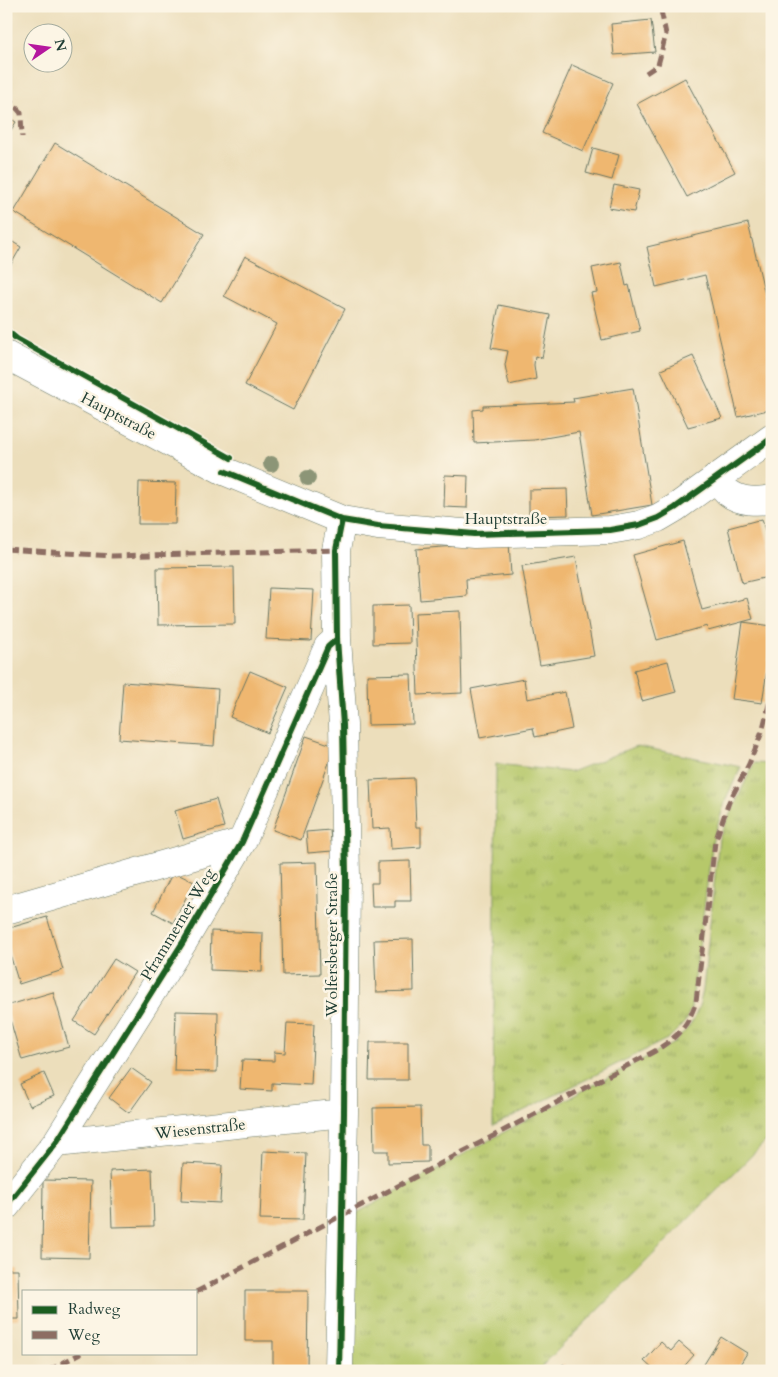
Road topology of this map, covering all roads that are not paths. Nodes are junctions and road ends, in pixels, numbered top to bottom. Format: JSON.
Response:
{"nodes":[{"id":1,"x":6,"y":355,"type":"edge"},
{"id":2,"x":772,"y":438,"type":"edge"},
{"id":3,"x":717,"y":477,"type":"junction"},
{"id":4,"x":772,"y":500,"type":"edge"},
{"id":5,"x":342,"y":520,"type":"junction"},
{"id":6,"x":337,"y":639,"type":"junction"},
{"id":7,"x":242,"y":842,"type":"junction"},
{"id":8,"x":6,"y":910,"type":"edge"},
{"id":9,"x":344,"y":1113,"type":"junction"},
{"id":10,"x":56,"y":1143,"type":"junction"},
{"id":11,"x":6,"y":1206,"type":"edge"},
{"id":12,"x":339,"y":1371,"type":"edge"}],
"edges":[{"from":1,"to":5,"type":"street","name":"Hauptstraße"},
{"from":2,"to":3,"type":"street","name":"Hauptstraße"},
{"from":3,"to":4,"type":"street"},
{"from":3,"to":5,"type":"street","name":"Hauptstraße"},
{"from":5,"to":6,"type":"street","name":"Wolfersberger Straße"},
{"from":6,"to":7,"type":"street","name":"Pframmerner Weg"},
{"from":6,"to":9,"type":"street","name":"Wolfersberger Straße"},
{"from":7,"to":8,"type":"street"},
{"from":7,"to":10,"type":"street","name":"Pframmerner Weg"},
{"from":9,"to":10,"type":"street","name":"Wiesenstraße"},
{"from":9,"to":12,"type":"street","name":"Wolfersberger Straße"},
{"from":10,"to":11,"type":"street","name":"Pframmerner Weg"}]}
